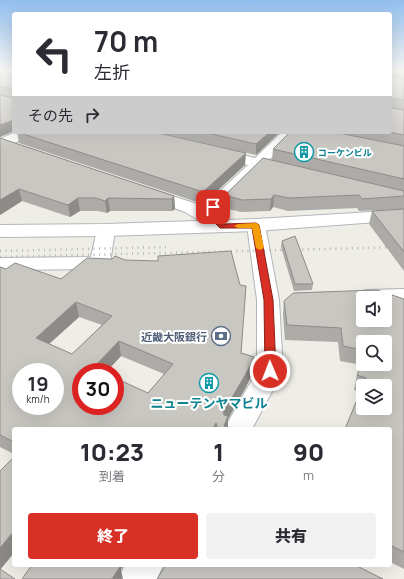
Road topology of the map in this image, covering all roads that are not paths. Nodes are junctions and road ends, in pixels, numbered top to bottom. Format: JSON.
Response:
{"nodes":[{"id":1,"x":23,"y":134,"type":"edge"},
{"id":2,"x":288,"y":134,"type":"edge"},
{"id":3,"x":2,"y":144,"type":"edge"},
{"id":4,"x":21,"y":150,"type":"edge"},
{"id":5,"x":207,"y":150,"type":"edge"},
{"id":6,"x":259,"y":162,"type":"junction"},
{"id":7,"x":297,"y":172,"type":"edge"},
{"id":8,"x":132,"y":188,"type":"edge"},
{"id":9,"x":404,"y":215,"type":"edge"},
{"id":10,"x":256,"y":225,"type":"junction"},
{"id":11,"x":222,"y":226,"type":"junction"},
{"id":12,"x":106,"y":230,"type":"junction"},
{"id":13,"x":0,"y":231,"type":"edge"},
{"id":14,"x":0,"y":264,"type":"edge"},
{"id":15,"x":404,"y":296,"type":"edge"},
{"id":16,"x":392,"y":297,"type":"edge"},
{"id":17,"x":346,"y":298,"type":"edge"},
{"id":18,"x":356,"y":298,"type":"edge"},
{"id":19,"x":392,"y":304,"type":"edge"},
{"id":20,"x":404,"y":308,"type":"edge"},
{"id":21,"x":239,"y":427,"type":"edge"},
{"id":22,"x":145,"y":567,"type":"edge"},
{"id":23,"x":136,"y":579,"type":"edge"}],
"edges":[{"from":1,"to":3,"type":"street"},
{"from":2,"to":6,"type":"street"},
{"from":3,"to":4,"type":"street"},
{"from":5,"to":6,"type":"street"},
{"from":6,"to":7,"type":"street"},
{"from":6,"to":11,"type":"street"},
{"from":8,"to":11,"type":"street"},
{"from":9,"to":10,"type":"street"},
{"from":10,"to":11,"type":"street"},
{"from":10,"to":21,"type":"street"},
{"from":11,"to":12,"type":"street"},
{"from":12,"to":13,"type":"street"},
{"from":12,"to":14,"type":"street"},
{"from":15,"to":16,"type":"street"},
{"from":17,"to":18,"type":"street"},
{"from":19,"to":20,"type":"street"},
{"from":22,"to":23,"type":"street"}]}
